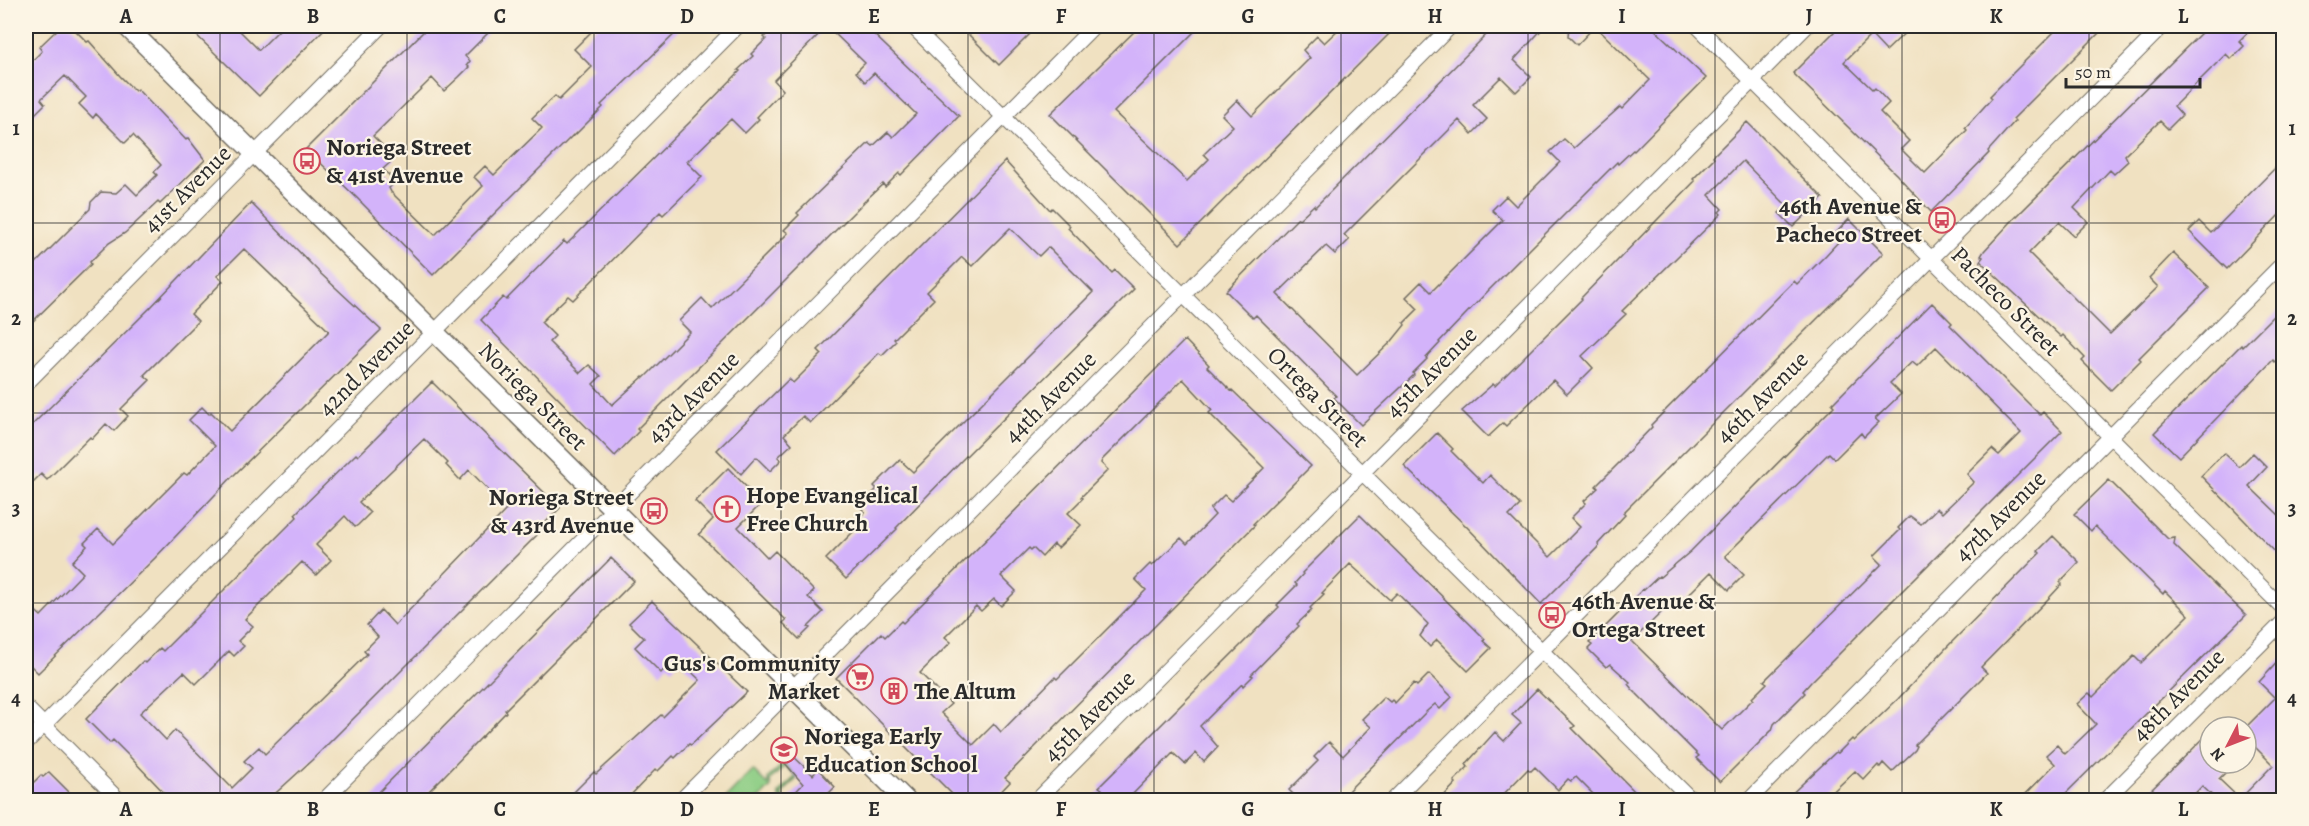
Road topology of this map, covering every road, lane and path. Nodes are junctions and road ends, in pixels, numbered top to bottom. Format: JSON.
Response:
{"nodes":[{"id":1,"x":126,"y":26,"type":"edge"},
{"id":2,"x":381,"y":26,"type":"edge"},
{"id":3,"x":738,"y":26,"type":"edge"},
{"id":4,"x":912,"y":26,"type":"edge"},
{"id":5,"x":1094,"y":26,"type":"edge"},
{"id":6,"x":1451,"y":26,"type":"edge"},
{"id":7,"x":1696,"y":26,"type":"edge"},
{"id":8,"x":1807,"y":26,"type":"edge"},
{"id":9,"x":2163,"y":26,"type":"edge"},
{"id":10,"x":1752,"y":81,"type":"junction"},
{"id":11,"x":1004,"y":116,"type":"junction"},
{"id":12,"x":254,"y":153,"type":"junction"},
{"id":13,"x":1931,"y":259,"type":"junction"},
{"id":14,"x":2283,"y":262,"type":"edge"},
{"id":15,"x":1183,"y":295,"type":"junction"},
{"id":16,"x":434,"y":332,"type":"junction"},
{"id":17,"x":26,"y":384,"type":"edge"},
{"id":18,"x":2110,"y":436,"type":"junction"},
{"id":19,"x":1362,"y":473,"type":"junction"},
{"id":20,"x":613,"y":510,"type":"junction"},
{"id":21,"x":2283,"y":609,"type":"edge"},
{"id":22,"x":2283,"y":621,"type":"edge"},
{"id":23,"x":1541,"y":651,"type":"junction"},
{"id":24,"x":792,"y":688,"type":"junction"},
{"id":25,"x":26,"y":707,"type":"edge"},
{"id":26,"x":43,"y":725,"type":"junction"},
{"id":27,"x":26,"y":743,"type":"edge"},
{"id":28,"x":119,"y":801,"type":"edge"},
{"id":29,"x":324,"y":801,"type":"edge"},
{"id":30,"x":681,"y":801,"type":"edge"},
{"id":31,"x":906,"y":801,"type":"edge"},
{"id":32,"x":1037,"y":801,"type":"edge"},
{"id":33,"x":1393,"y":801,"type":"edge"},
{"id":34,"x":1692,"y":801,"type":"edge"},
{"id":35,"x":1749,"y":801,"type":"edge"},
{"id":36,"x":2105,"y":801,"type":"edge"}],
"edges":[{"from":1,"to":12,"type":"street","name":"Noriega Street"},
{"from":2,"to":12,"type":"street","name":"41st Avenue"},
{"from":3,"to":16,"type":"street","name":"42nd Avenue"},
{"from":4,"to":11,"type":"street","name":"Ortega Street"},
{"from":5,"to":11,"type":"street","name":"43rd Avenue"},
{"from":6,"to":15,"type":"street","name":"44th Avenue"},
{"from":7,"to":10,"type":"street","name":"Pacheco Street"},
{"from":8,"to":10,"type":"street","name":"45th Avenue"},
{"from":9,"to":13,"type":"street","name":"46th Avenue"},
{"from":10,"to":13,"type":"street","name":"Pacheco Street"},
{"from":10,"to":19,"type":"street","name":"45th Avenue"},
{"from":11,"to":15,"type":"street","name":"Ortega Street"},
{"from":11,"to":20,"type":"street","name":"43rd Avenue"},
{"from":12,"to":16,"type":"street","name":"Noriega Street"},
{"from":12,"to":17,"type":"street","name":"41st Avenue"},
{"from":13,"to":18,"type":"street","name":"Pacheco Street"},
{"from":13,"to":23,"type":"street","name":"46th Avenue"},
{"from":14,"to":18,"type":"street","name":"47th Avenue"},
{"from":15,"to":19,"type":"street","name":"Ortega Street"},
{"from":15,"to":24,"type":"street","name":"44th Avenue"},
{"from":16,"to":20,"type":"street","name":"Noriega Street"},
{"from":16,"to":26,"type":"street","name":"42nd Avenue"},
{"from":18,"to":21,"type":"street","name":"Pacheco Street"},
{"from":18,"to":35,"type":"street","name":"47th Avenue"},
{"from":19,"to":23,"type":"street","name":"Ortega Street"},
{"from":19,"to":32,"type":"street","name":"45th Avenue"},
{"from":20,"to":24,"type":"street","name":"Noriega Street"},
{"from":20,"to":29,"type":"street","name":"43rd Avenue"},
{"from":22,"to":36,"type":"street","name":"48th Avenue"},
{"from":23,"to":33,"type":"street","name":"46th Avenue"},
{"from":23,"to":34,"type":"street","name":"Ortega Street"},
{"from":24,"to":30,"type":"street","name":"44th Avenue"},
{"from":24,"to":31,"type":"street","name":"Noriega Street"},
{"from":25,"to":26,"type":"street"},
{"from":26,"to":27,"type":"street","name":"42nd Avenue"},
{"from":26,"to":28,"type":"street"}]}
